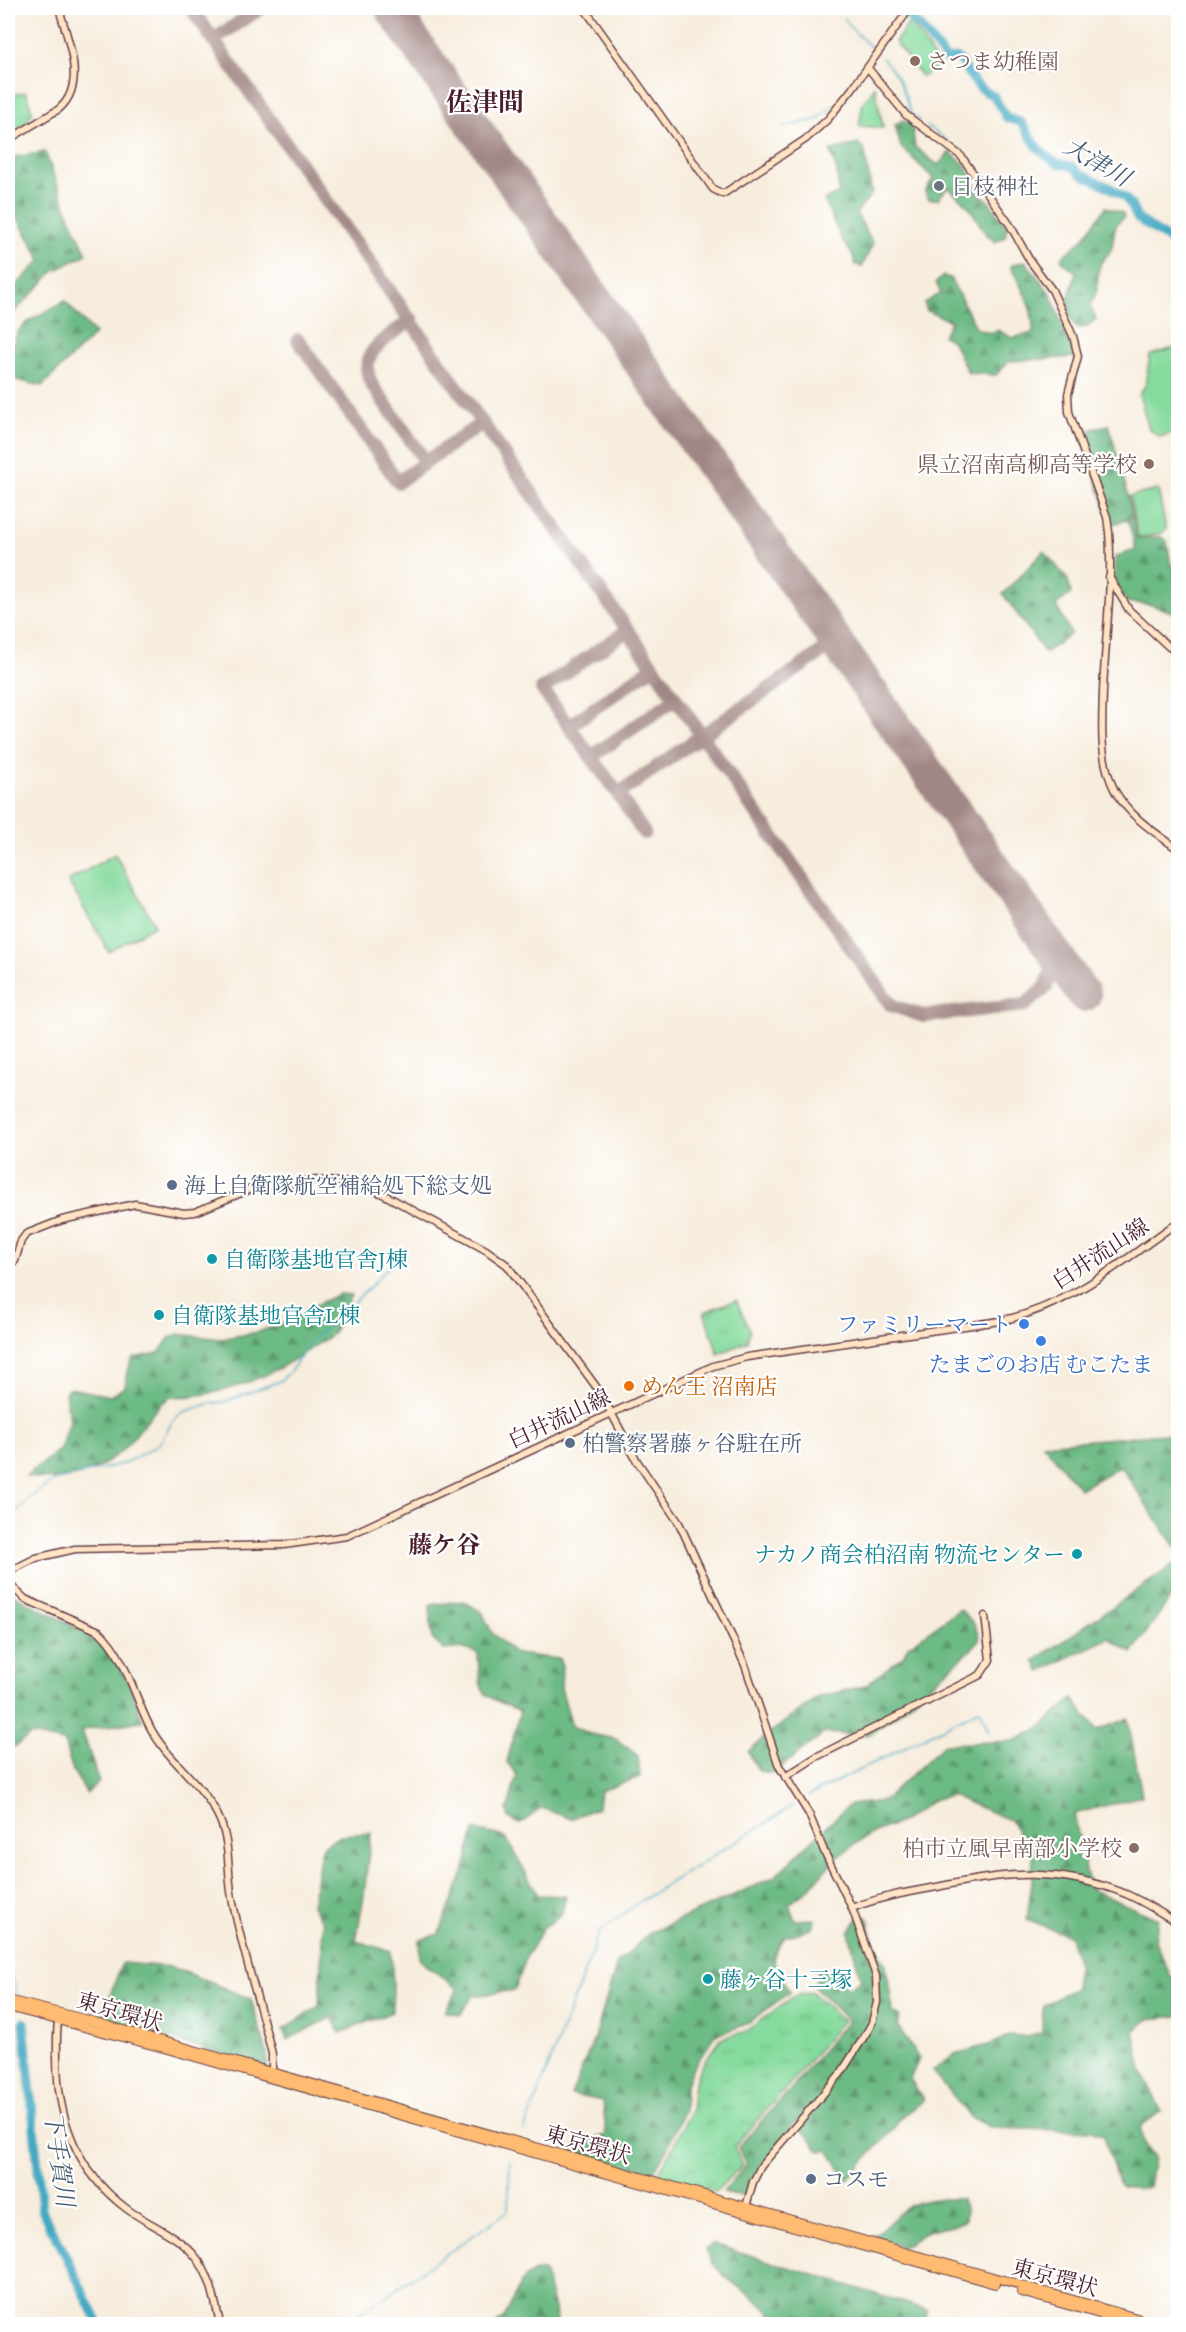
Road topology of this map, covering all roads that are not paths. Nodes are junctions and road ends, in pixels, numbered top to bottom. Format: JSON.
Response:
{"nodes":[{"id":1,"x":59,"y":8,"type":"edge"},
{"id":2,"x":584,"y":8,"type":"edge"},
{"id":3,"x":910,"y":8,"type":"edge"},
{"id":4,"x":868,"y":68,"type":"junction"},
{"id":5,"x":8,"y":140,"type":"edge"},
{"id":6,"x":1108,"y":576,"type":"junction"},
{"id":7,"x":1179,"y":652,"type":"edge"},
{"id":8,"x":1179,"y":849,"type":"edge"},
{"id":9,"x":1179,"y":1222,"type":"edge"},
{"id":10,"x":15,"y":1261,"type":"dead end"},
{"id":11,"x":610,"y":1414,"type":"junction"},
{"id":12,"x":8,"y":1572,"type":"edge"},
{"id":13,"x":8,"y":1583,"type":"edge"},
{"id":14,"x":985,"y":1616,"type":"dead end"},
{"id":15,"x":785,"y":1777,"type":"junction"},
{"id":16,"x":852,"y":1908,"type":"junction"},
{"id":17,"x":1179,"y":1923,"type":"edge"},
{"id":18,"x":8,"y":2000,"type":"edge"},
{"id":19,"x":8,"y":2007,"type":"edge"},
{"id":20,"x":58,"y":2016,"type":"junction"},
{"id":21,"x":272,"y":2076,"type":"junction"},
{"id":22,"x":744,"y":2211,"type":"junction"},
{"id":23,"x":862,"y":2241,"type":"junction"},
{"id":24,"x":854,"y":2245,"type":"junction"},
{"id":25,"x":220,"y":2325,"type":"edge"},
{"id":26,"x":1135,"y":2325,"type":"edge"},
{"id":27,"x":1158,"y":2325,"type":"edge"}],
"edges":[{"from":1,"to":5,"type":"street"},
{"from":2,"to":4,"type":"street"},
{"from":3,"to":4,"type":"street"},
{"from":4,"to":6,"type":"street"},
{"from":6,"to":7,"type":"street"},
{"from":6,"to":8,"type":"street"},
{"from":9,"to":11,"type":"street","name":"白井流山線"},
{"from":10,"to":11,"type":"street"},
{"from":11,"to":12,"type":"street","name":"白井流山線"},
{"from":11,"to":15,"type":"street"},
{"from":13,"to":21,"type":"street"},
{"from":14,"to":15,"type":"street"},
{"from":15,"to":16,"type":"street"},
{"from":16,"to":17,"type":"street"},
{"from":16,"to":22,"type":"street"},
{"from":18,"to":20,"type":"highway","name":"東京環状"},
{"from":19,"to":20,"type":"highway","name":"東京環状"},
{"from":20,"to":21,"type":"highway","name":"東京環状"},
{"from":20,"to":25,"type":"street"},
{"from":21,"to":22,"type":"highway","name":"東京環状"},
{"from":22,"to":23,"type":"highway","name":"東京環状"},
{"from":22,"to":24,"type":"highway","name":"東京環状"},
{"from":23,"to":24,"type":"highway"},
{"from":23,"to":27,"type":"highway","name":"東京環状"},
{"from":24,"to":26,"type":"highway","name":"東京環状"}]}
